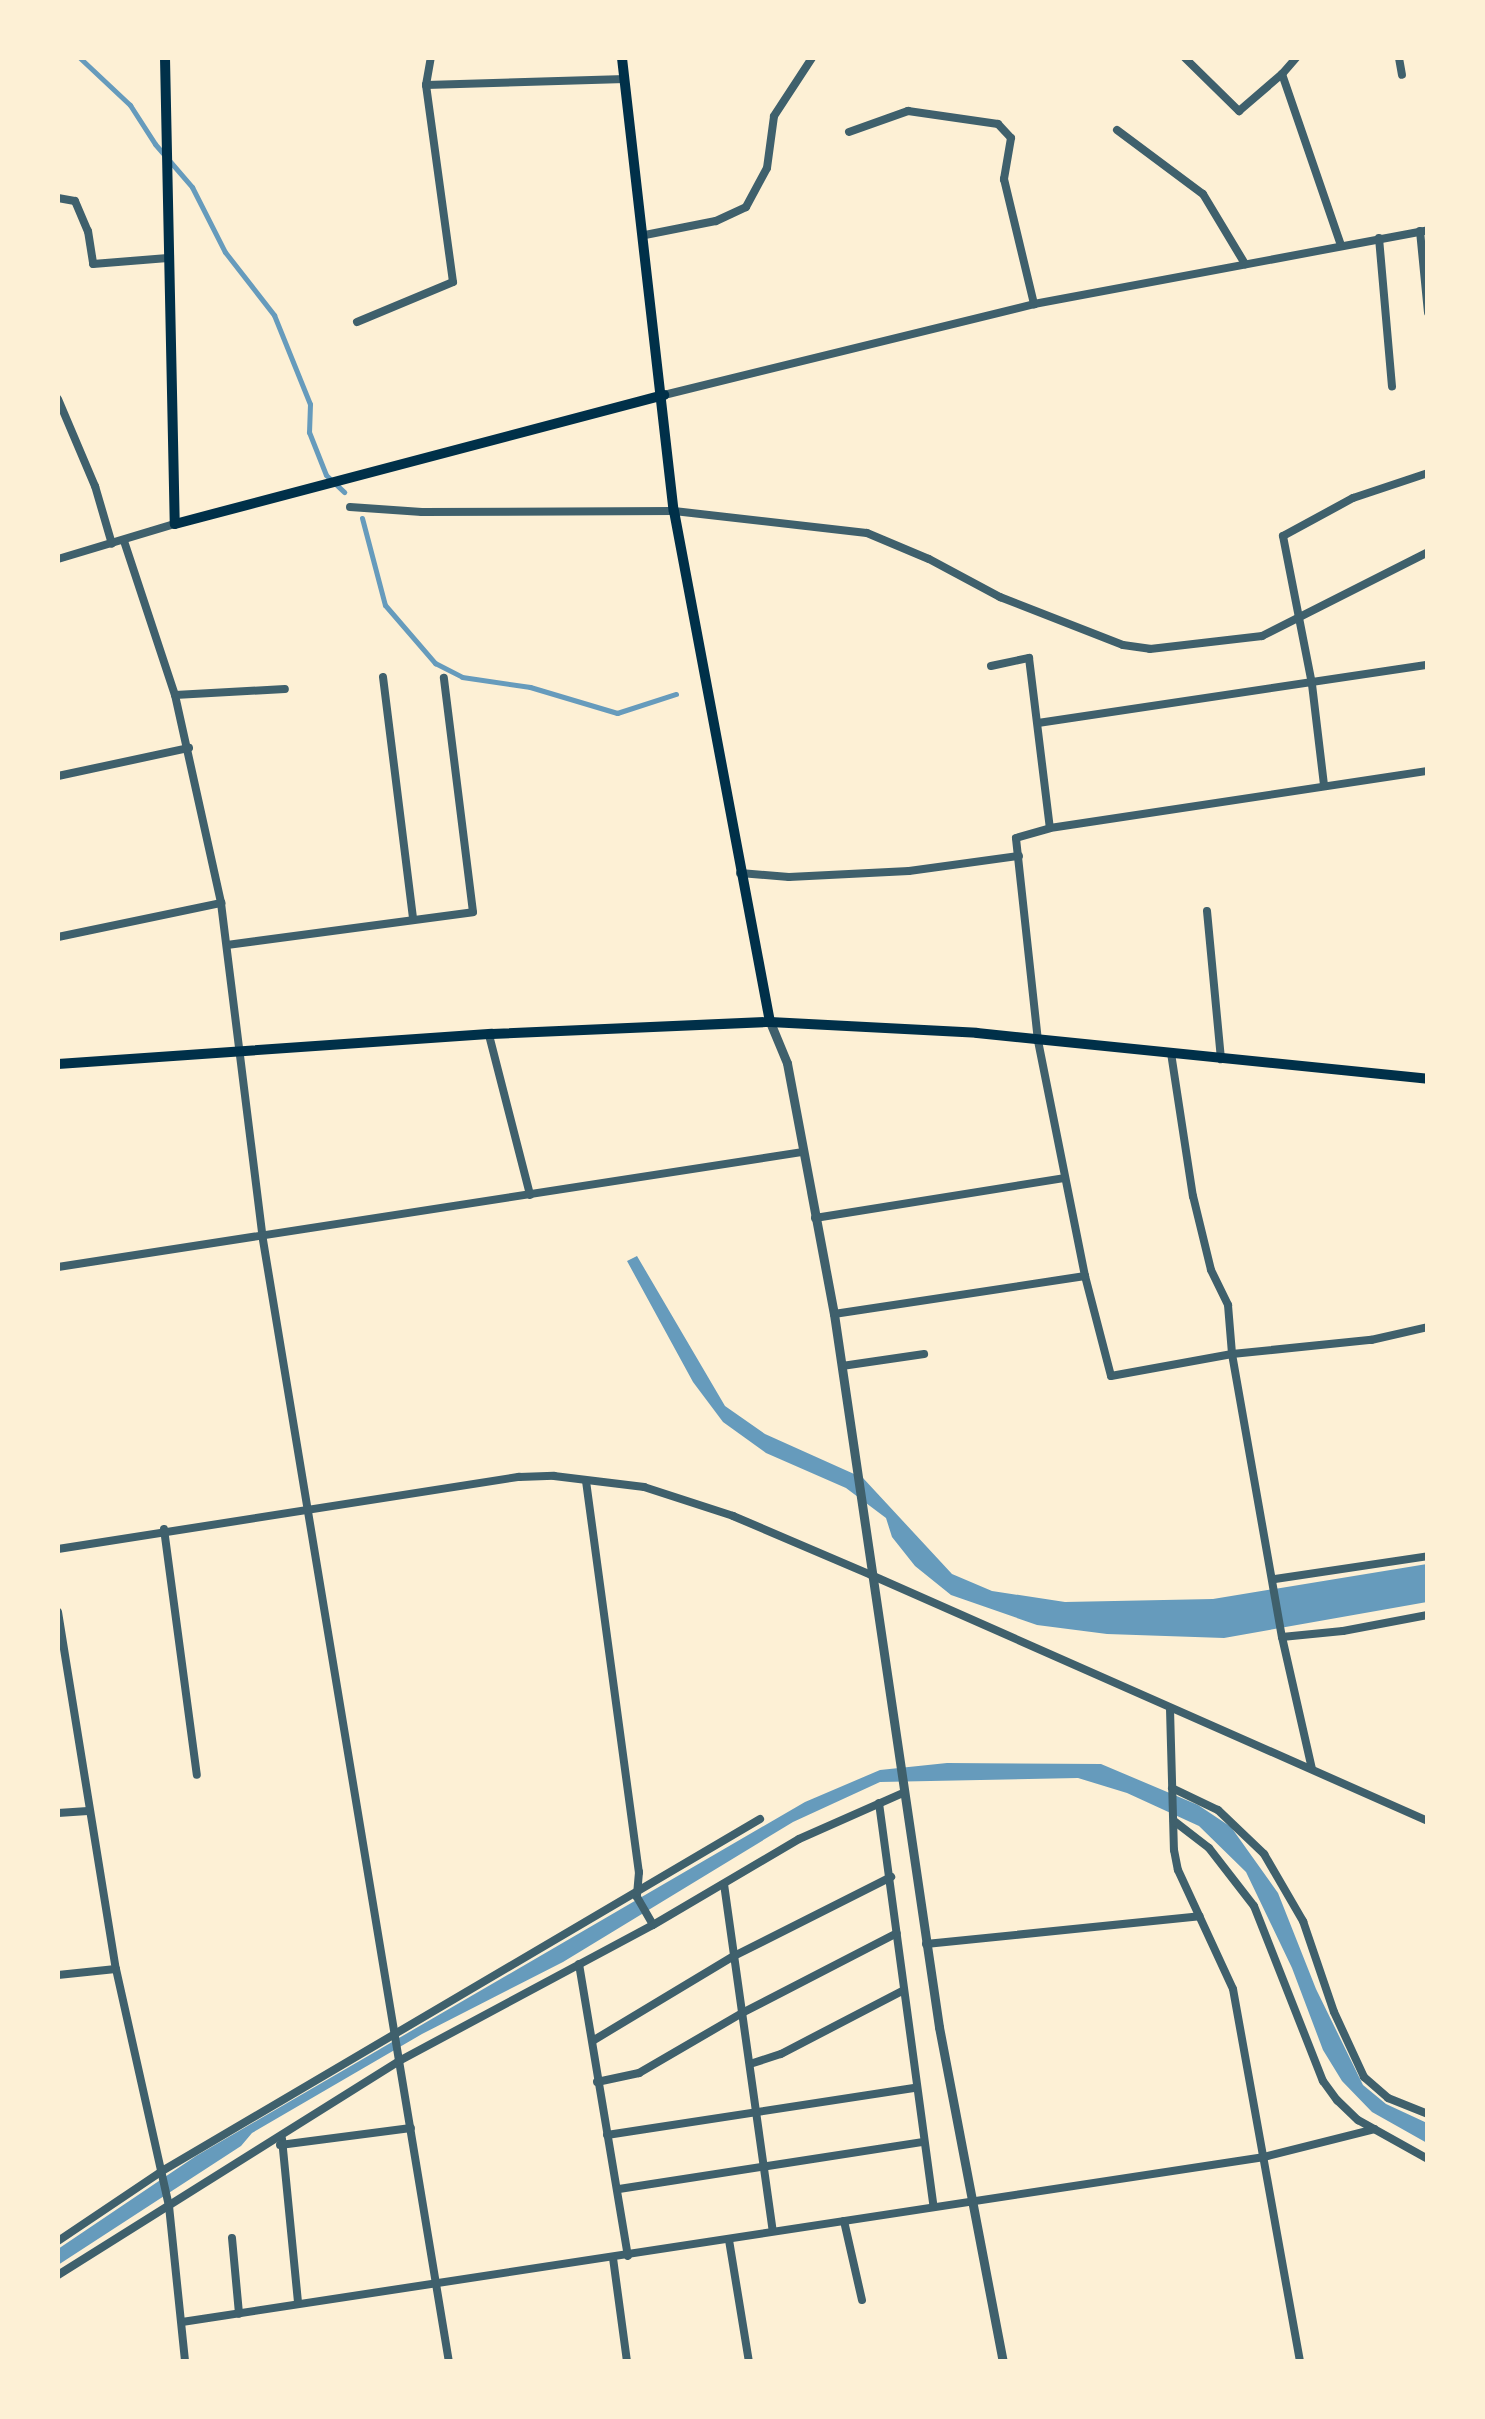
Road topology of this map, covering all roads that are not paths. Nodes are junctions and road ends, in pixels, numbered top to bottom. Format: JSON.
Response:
{"nodes":[{"id":1,"x":165,"y":58,"type":"edge"},
{"id":2,"x":431,"y":58,"type":"edge"},
{"id":3,"x":622,"y":58,"type":"edge"},
{"id":4,"x":812,"y":58,"type":"edge"},
{"id":5,"x":1185,"y":58,"type":"edge"},
{"id":6,"x":1296,"y":58,"type":"edge"},
{"id":7,"x":1400,"y":58,"type":"edge"},
{"id":8,"x":1282,"y":74,"type":"junction"},
{"id":9,"x":1402,"y":75,"type":"dead end"},
{"id":10,"x":625,"y":78,"type":"junction"},
{"id":11,"x":426,"y":85,"type":"junction"},
{"id":12,"x":1117,"y":130,"type":"dead end"},
{"id":13,"x":850,"y":132,"type":"dead end"},
{"id":14,"x":58,"y":198,"type":"edge"},
{"id":15,"x":1424,"y":230,"type":"edge"},
{"id":16,"x":644,"y":235,"type":"junction"},
{"id":17,"x":1378,"y":238,"type":"junction"},
{"id":18,"x":1341,"y":245,"type":"junction"},
{"id":19,"x":168,"y":258,"type":"junction"},
{"id":20,"x":1244,"y":264,"type":"junction"},
{"id":21,"x":1034,"y":304,"type":"junction"},
{"id":22,"x":1428,"y":313,"type":"edge"},
{"id":23,"x":357,"y":322,"type":"dead end"},
{"id":24,"x":1392,"y":386,"type":"dead end"},
{"id":25,"x":664,"y":395,"type":"junction"},
{"id":26,"x":58,"y":399,"type":"edge"},
{"id":27,"x":1428,"y":473,"type":"edge"},
{"id":28,"x":350,"y":507,"type":"dead end"},
{"id":29,"x":674,"y":511,"type":"junction"},
{"id":30,"x":175,"y":524,"type":"junction"},
{"id":31,"x":124,"y":541,"type":"junction"},
{"id":32,"x":112,"y":544,"type":"junction"},
{"id":33,"x":1428,"y":552,"type":"edge"},
{"id":34,"x":58,"y":559,"type":"edge"},
{"id":35,"x":1299,"y":616,"type":"junction"},
{"id":36,"x":1428,"y":665,"type":"edge"},
{"id":37,"x":991,"y":666,"type":"dead end"},
{"id":38,"x":383,"y":677,"type":"dead end"},
{"id":39,"x":444,"y":678,"type":"dead end"},
{"id":40,"x":1312,"y":684,"type":"junction"},
{"id":41,"x":285,"y":689,"type":"dead end"},
{"id":42,"x":175,"y":695,"type":"junction"},
{"id":43,"x":1038,"y":723,"type":"junction"},
{"id":44,"x":189,"y":748,"type":"junction"},
{"id":45,"x":1428,"y":772,"type":"edge"},
{"id":46,"x":58,"y":776,"type":"edge"},
{"id":47,"x":1324,"y":786,"type":"junction"},
{"id":48,"x":1050,"y":828,"type":"junction"},
{"id":49,"x":1019,"y":856,"type":"junction"},
{"id":50,"x":740,"y":872,"type":"junction"},
{"id":51,"x":221,"y":903,"type":"junction"},
{"id":52,"x":1207,"y":911,"type":"dead end"},
{"id":53,"x":413,"y":918,"type":"junction"},
{"id":54,"x":58,"y":937,"type":"edge"},
{"id":55,"x":226,"y":945,"type":"junction"},
{"id":56,"x":770,"y":1022,"type":"junction"},
{"id":57,"x":489,"y":1035,"type":"junction"},
{"id":58,"x":1038,"y":1041,"type":"junction"},
{"id":59,"x":240,"y":1053,"type":"junction"},
{"id":60,"x":1171,"y":1053,"type":"junction"},
{"id":61,"x":1221,"y":1058,"type":"junction"},
{"id":62,"x":58,"y":1064,"type":"edge"},
{"id":63,"x":1428,"y":1079,"type":"edge"},
{"id":64,"x":803,"y":1152,"type":"junction"},
{"id":65,"x":1064,"y":1178,"type":"junction"},
{"id":66,"x":530,"y":1195,"type":"junction"},
{"id":67,"x":815,"y":1218,"type":"junction"},
{"id":68,"x":262,"y":1234,"type":"junction"},
{"id":69,"x":58,"y":1266,"type":"edge"},
{"id":70,"x":1085,"y":1276,"type":"junction"},
{"id":71,"x":834,"y":1314,"type":"junction"},
{"id":72,"x":1428,"y":1327,"type":"edge"},
{"id":73,"x":924,"y":1354,"type":"dead end"},
{"id":74,"x":1232,"y":1354,"type":"junction"},
{"id":75,"x":842,"y":1366,"type":"junction"},
{"id":76,"x":586,"y":1481,"type":"junction"},
{"id":77,"x":306,"y":1507,"type":"junction"},
{"id":78,"x":164,"y":1529,"type":"junction"},
{"id":79,"x":58,"y":1548,"type":"edge"},
{"id":80,"x":1428,"y":1556,"type":"edge"},
{"id":81,"x":871,"y":1575,"type":"junction"},
{"id":82,"x":1275,"y":1580,"type":"junction"},
{"id":83,"x":58,"y":1612,"type":"edge"},
{"id":84,"x":1428,"y":1614,"type":"edge"},
{"id":85,"x":1282,"y":1637,"type":"junction"},
{"id":86,"x":1170,"y":1708,"type":"junction"},
{"id":87,"x":1312,"y":1769,"type":"junction"},
{"id":88,"x":197,"y":1775,"type":"dead end"},
{"id":89,"x":1172,"y":1788,"type":"junction"},
{"id":90,"x":903,"y":1793,"type":"junction"},
{"id":91,"x":879,"y":1803,"type":"junction"},
{"id":92,"x":88,"y":1811,"type":"junction"},
{"id":93,"x":58,"y":1813,"type":"edge"},
{"id":94,"x":760,"y":1820,"type":"dead end"},
{"id":95,"x":1174,"y":1821,"type":"junction"},
{"id":96,"x":1428,"y":1821,"type":"edge"},
{"id":97,"x":892,"y":1877,"type":"junction"},
{"id":98,"x":724,"y":1884,"type":"junction"},
{"id":99,"x":638,"y":1893,"type":"junction"},
{"id":100,"x":1200,"y":1916,"type":"junction"},
{"id":101,"x":652,"y":1925,"type":"junction"},
{"id":102,"x":897,"y":1934,"type":"junction"},
{"id":103,"x":926,"y":1944,"type":"junction"},
{"id":104,"x":734,"y":1956,"type":"junction"},
{"id":105,"x":579,"y":1964,"type":"junction"},
{"id":106,"x":116,"y":1968,"type":"junction"},
{"id":107,"x":58,"y":1975,"type":"edge"},
{"id":108,"x":902,"y":1991,"type":"junction"},
{"id":109,"x":742,"y":2013,"type":"junction"},
{"id":110,"x":395,"y":2035,"type":"junction"},
{"id":111,"x":594,"y":2040,"type":"junction"},
{"id":112,"x":399,"y":2060,"type":"junction"},
{"id":113,"x":750,"y":2064,"type":"junction"},
{"id":114,"x":597,"y":2082,"type":"junction"},
{"id":115,"x":915,"y":2088,"type":"junction"},
{"id":116,"x":758,"y":2111,"type":"junction"},
{"id":117,"x":1428,"y":2114,"type":"edge"},
{"id":118,"x":410,"y":2128,"type":"junction"},
{"id":119,"x":1375,"y":2129,"type":"junction"},
{"id":120,"x":607,"y":2136,"type":"junction"},
{"id":121,"x":281,"y":2141,"type":"junction"},
{"id":122,"x":923,"y":2142,"type":"junction"},
{"id":123,"x":1264,"y":2157,"type":"junction"},
{"id":124,"x":1428,"y":2160,"type":"edge"},
{"id":125,"x":764,"y":2164,"type":"junction"},
{"id":126,"x":163,"y":2175,"type":"junction"},
{"id":127,"x":619,"y":2189,"type":"junction"},
{"id":128,"x":968,"y":2200,"type":"junction"},
{"id":129,"x":168,"y":2202,"type":"junction"},
{"id":130,"x":933,"y":2205,"type":"junction"},
{"id":131,"x":844,"y":2221,"type":"junction"},
{"id":132,"x":773,"y":2232,"type":"junction"},
{"id":133,"x":232,"y":2238,"type":"dead end"},
{"id":134,"x":729,"y":2240,"type":"junction"},
{"id":135,"x":58,"y":2241,"type":"edge"},
{"id":136,"x":628,"y":2256,"type":"junction"},
{"id":137,"x":613,"y":2258,"type":"junction"},
{"id":138,"x":58,"y":2275,"type":"edge"},
{"id":139,"x":435,"y":2282,"type":"junction"},
{"id":140,"x":862,"y":2300,"type":"dead end"},
{"id":141,"x":298,"y":2303,"type":"junction"},
{"id":142,"x":240,"y":2314,"type":"junction"},
{"id":143,"x":182,"y":2322,"type":"junction"},
{"id":144,"x":185,"y":2362,"type":"edge"},
{"id":145,"x":450,"y":2362,"type":"edge"},
{"id":146,"x":628,"y":2362,"type":"edge"},
{"id":147,"x":749,"y":2362,"type":"edge"},
{"id":148,"x":1002,"y":2362,"type":"edge"},
{"id":149,"x":1300,"y":2362,"type":"edge"}],
"edges":[{"from":1,"to":19,"type":"main road"},
{"from":2,"to":11,"type":"street"},
{"from":3,"to":10,"type":"main road"},
{"from":4,"to":16,"type":"street"},
{"from":5,"to":8,"type":"street"},
{"from":6,"to":8,"type":"street"},
{"from":7,"to":9,"type":"street"},
{"from":8,"to":18,"type":"street"},
{"from":10,"to":11,"type":"street"},
{"from":10,"to":16,"type":"main road"},
{"from":11,"to":23,"type":"street"},
{"from":12,"to":20,"type":"street"},
{"from":13,"to":21,"type":"street"},
{"from":14,"to":19,"type":"street"},
{"from":15,"to":17,"type":"street"},
{"from":15,"to":22,"type":"street"},
{"from":16,"to":25,"type":"main road"},
{"from":17,"to":18,"type":"street"},
{"from":17,"to":24,"type":"street"},
{"from":18,"to":20,"type":"street"},
{"from":19,"to":30,"type":"main road"},
{"from":20,"to":21,"type":"street"},
{"from":21,"to":25,"type":"street"},
{"from":25,"to":29,"type":"main road"},
{"from":25,"to":30,"type":"main road"},
{"from":26,"to":32,"type":"street"},
{"from":27,"to":35,"type":"street"},
{"from":28,"to":29,"type":"street"},
{"from":29,"to":35,"type":"street"},
{"from":29,"to":50,"type":"main road"},
{"from":30,"to":31,"type":"street"},
{"from":31,"to":32,"type":"street"},
{"from":31,"to":42,"type":"street"},
{"from":32,"to":34,"type":"street"},
{"from":33,"to":35,"type":"street"},
{"from":35,"to":40,"type":"street"},
{"from":36,"to":40,"type":"street"},
{"from":37,"to":43,"type":"street"},
{"from":38,"to":53,"type":"street"},
{"from":39,"to":53,"type":"street"},
{"from":40,"to":43,"type":"street"},
{"from":40,"to":47,"type":"street"},
{"from":41,"to":42,"type":"street"},
{"from":42,"to":44,"type":"street"},
{"from":43,"to":48,"type":"street"},
{"from":44,"to":46,"type":"street"},
{"from":44,"to":51,"type":"street"},
{"from":45,"to":47,"type":"street"},
{"from":47,"to":48,"type":"street"},
{"from":48,"to":49,"type":"street"},
{"from":49,"to":50,"type":"street"},
{"from":49,"to":58,"type":"street"},
{"from":50,"to":56,"type":"main road"},
{"from":51,"to":54,"type":"street"},
{"from":51,"to":55,"type":"street"},
{"from":52,"to":61,"type":"street"},
{"from":53,"to":55,"type":"street"},
{"from":55,"to":59,"type":"street"},
{"from":56,"to":57,"type":"main road"},
{"from":56,"to":58,"type":"main road"},
{"from":56,"to":64,"type":"street"},
{"from":57,"to":59,"type":"main road"},
{"from":57,"to":66,"type":"street"},
{"from":58,"to":60,"type":"main road"},
{"from":58,"to":65,"type":"street"},
{"from":59,"to":62,"type":"main road"},
{"from":59,"to":68,"type":"street"},
{"from":60,"to":61,"type":"main road"},
{"from":60,"to":74,"type":"street"},
{"from":61,"to":63,"type":"main road"},
{"from":64,"to":66,"type":"street"},
{"from":64,"to":67,"type":"street"},
{"from":65,"to":67,"type":"street"},
{"from":65,"to":70,"type":"street"},
{"from":66,"to":68,"type":"street"},
{"from":67,"to":71,"type":"street"},
{"from":68,"to":69,"type":"street"},
{"from":68,"to":77,"type":"street"},
{"from":70,"to":71,"type":"street"},
{"from":70,"to":74,"type":"street"},
{"from":71,"to":75,"type":"street"},
{"from":72,"to":74,"type":"street"},
{"from":73,"to":75,"type":"street"},
{"from":74,"to":82,"type":"street"},
{"from":75,"to":81,"type":"street"},
{"from":76,"to":77,"type":"street"},
{"from":76,"to":81,"type":"street"},
{"from":76,"to":99,"type":"street"},
{"from":77,"to":78,"type":"street"},
{"from":77,"to":110,"type":"street"},
{"from":78,"to":79,"type":"street"},
{"from":78,"to":88,"type":"street"},
{"from":80,"to":82,"type":"street"},
{"from":81,"to":86,"type":"street"},
{"from":81,"to":90,"type":"street"},
{"from":82,"to":85,"type":"street"},
{"from":83,"to":92,"type":"street"},
{"from":84,"to":85,"type":"street"},
{"from":85,"to":87,"type":"street"},
{"from":86,"to":87,"type":"street"},
{"from":86,"to":89,"type":"street"},
{"from":87,"to":96,"type":"street"},
{"from":89,"to":95,"type":"street"},
{"from":89,"to":117,"type":"street"},
{"from":90,"to":91,"type":"street"},
{"from":90,"to":103,"type":"street"},
{"from":91,"to":97,"type":"street"},
{"from":91,"to":98,"type":"street"},
{"from":92,"to":93,"type":"street"},
{"from":92,"to":106,"type":"street"},
{"from":94,"to":99,"type":"street"},
{"from":95,"to":100,"type":"street"},
{"from":95,"to":119,"type":"street"},
{"from":97,"to":102,"type":"street"},
{"from":97,"to":104,"type":"street"},
{"from":98,"to":101,"type":"street"},
{"from":98,"to":104,"type":"street"},
{"from":99,"to":101,"type":"street"},
{"from":99,"to":110,"type":"street"},
{"from":100,"to":103,"type":"street"},
{"from":100,"to":123,"type":"street"},
{"from":101,"to":105,"type":"street"},
{"from":102,"to":108,"type":"street"},
{"from":102,"to":109,"type":"street"},
{"from":103,"to":128,"type":"street"},
{"from":104,"to":109,"type":"street"},
{"from":104,"to":111,"type":"street"},
{"from":105,"to":111,"type":"street"},
{"from":105,"to":112,"type":"street"},
{"from":106,"to":107,"type":"street"},
{"from":106,"to":126,"type":"street"},
{"from":108,"to":113,"type":"street"},
{"from":108,"to":115,"type":"street"},
{"from":109,"to":113,"type":"street"},
{"from":109,"to":114,"type":"street"},
{"from":110,"to":112,"type":"street"},
{"from":110,"to":126,"type":"street"},
{"from":111,"to":114,"type":"street"},
{"from":112,"to":118,"type":"street"},
{"from":112,"to":121,"type":"street"},
{"from":113,"to":116,"type":"street"},
{"from":114,"to":120,"type":"street"},
{"from":115,"to":116,"type":"street"},
{"from":115,"to":122,"type":"street"},
{"from":116,"to":120,"type":"street"},
{"from":116,"to":125,"type":"street"},
{"from":118,"to":121,"type":"street"},
{"from":118,"to":139,"type":"street"},
{"from":119,"to":123,"type":"street"},
{"from":119,"to":124,"type":"street"},
{"from":120,"to":127,"type":"street"},
{"from":121,"to":129,"type":"street"},
{"from":121,"to":141,"type":"street"},
{"from":122,"to":125,"type":"street"},
{"from":122,"to":130,"type":"street"},
{"from":123,"to":128,"type":"street"},
{"from":123,"to":149,"type":"street"},
{"from":125,"to":127,"type":"street"},
{"from":125,"to":132,"type":"street"},
{"from":126,"to":129,"type":"street"},
{"from":126,"to":135,"type":"street"},
{"from":127,"to":136,"type":"street"},
{"from":128,"to":130,"type":"street"},
{"from":128,"to":148,"type":"street"},
{"from":129,"to":138,"type":"street"},
{"from":129,"to":143,"type":"street"},
{"from":130,"to":131,"type":"street"},
{"from":131,"to":132,"type":"street"},
{"from":131,"to":140,"type":"street"},
{"from":132,"to":134,"type":"street"},
{"from":133,"to":142,"type":"street"},
{"from":134,"to":136,"type":"street"},
{"from":134,"to":147,"type":"street"},
{"from":136,"to":137,"type":"street"},
{"from":137,"to":139,"type":"street"},
{"from":137,"to":146,"type":"street"},
{"from":139,"to":141,"type":"street"},
{"from":139,"to":145,"type":"street"},
{"from":141,"to":142,"type":"street"},
{"from":142,"to":143,"type":"street"},
{"from":143,"to":144,"type":"street"}]}
